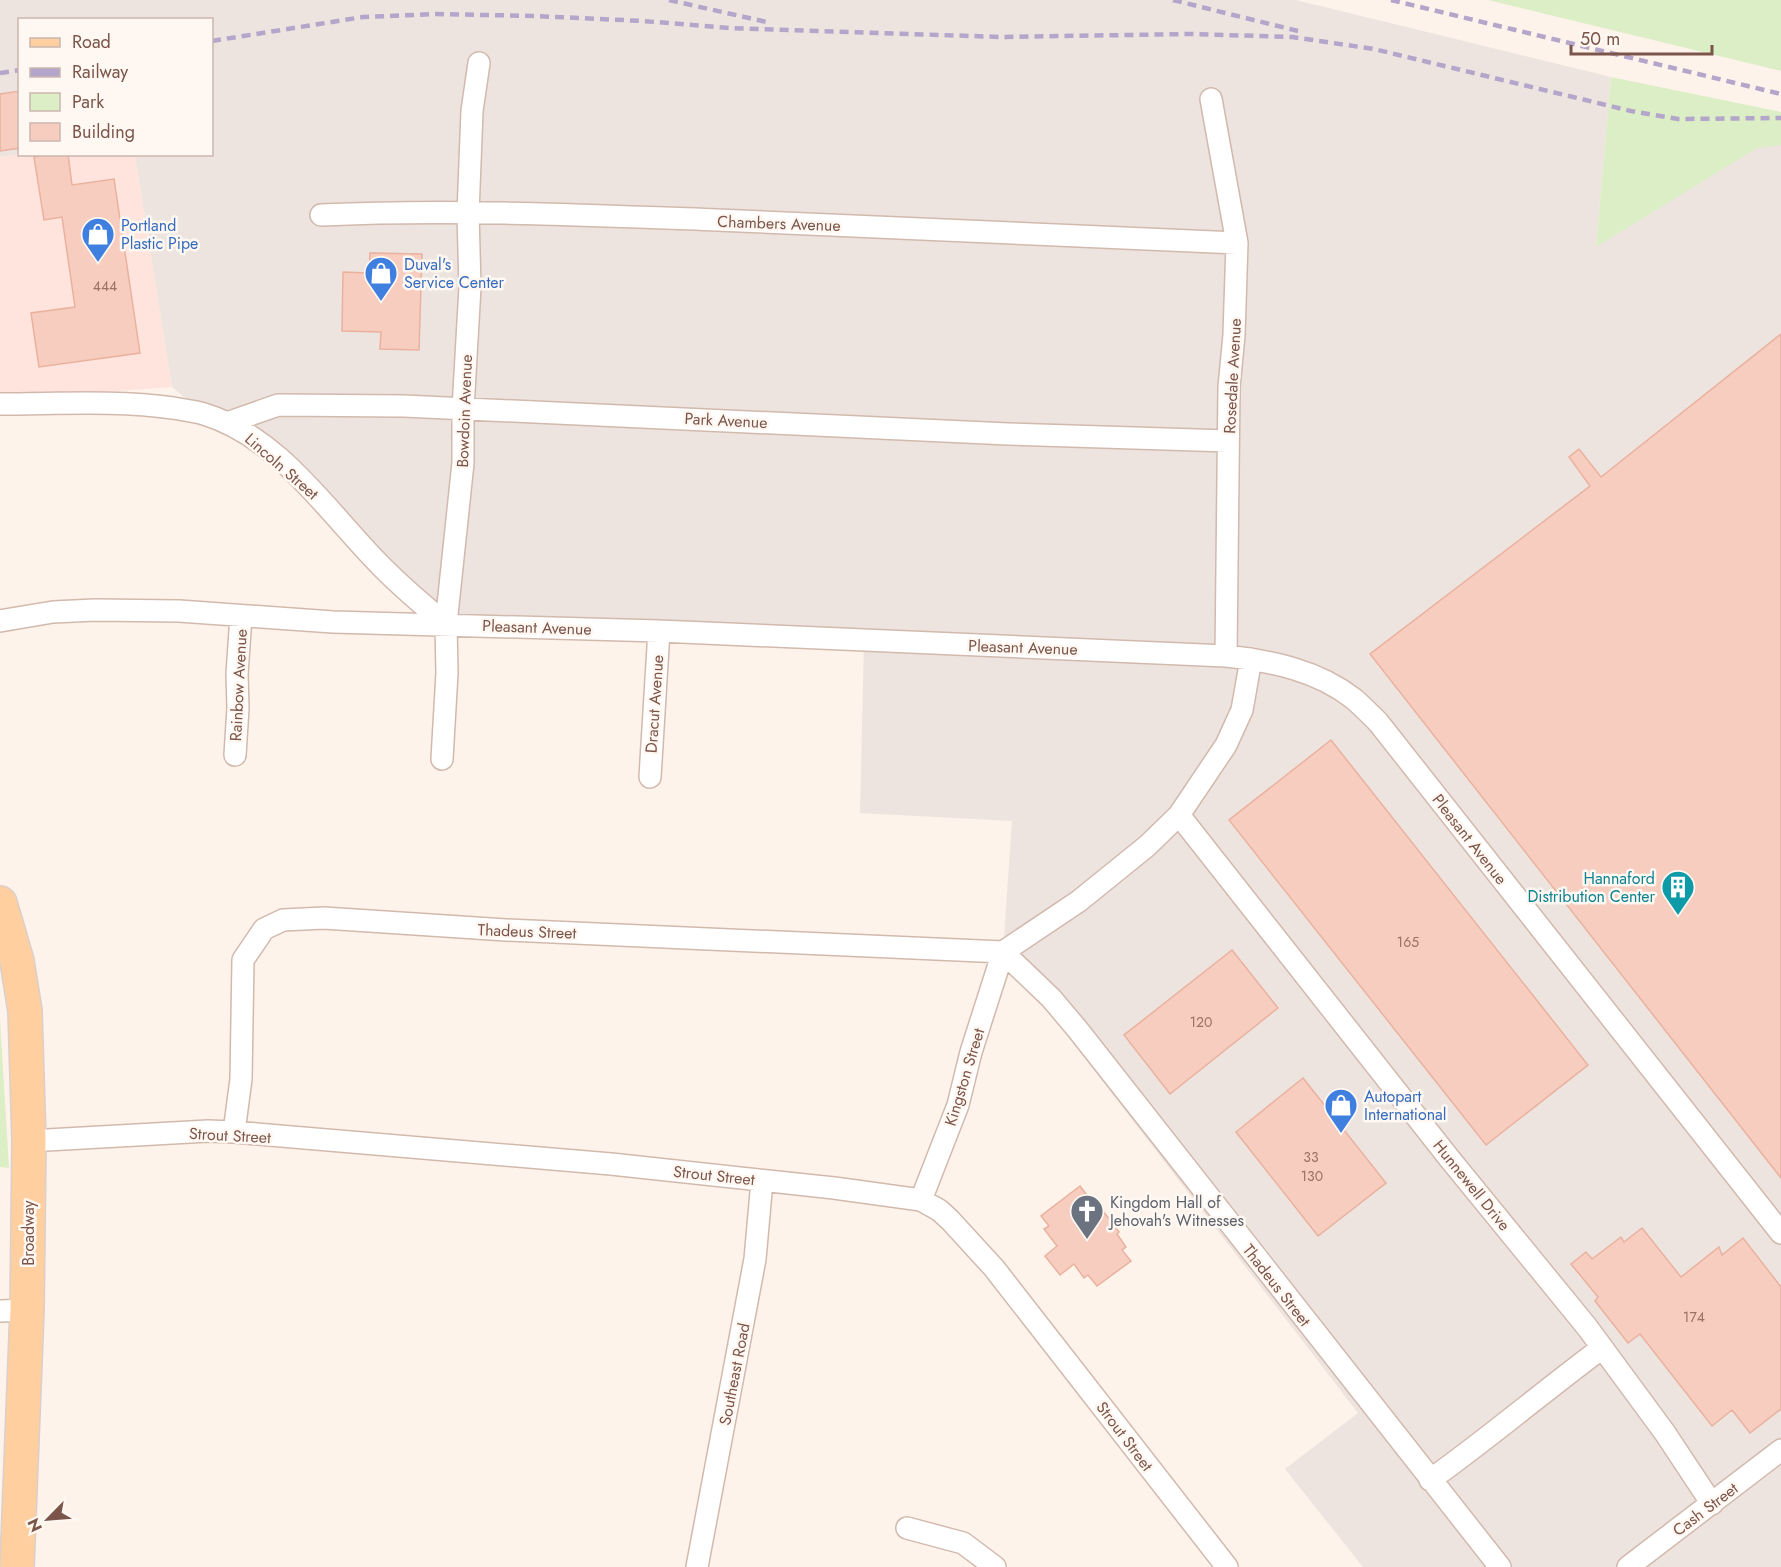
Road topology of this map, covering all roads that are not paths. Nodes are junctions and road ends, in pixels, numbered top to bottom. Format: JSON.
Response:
{"nodes":[{"id":1,"x":479,"y":63,"type":"dead end"},
{"id":2,"x":1211,"y":99,"type":"dead end"},
{"id":3,"x":468,"y":213,"type":"junction"},
{"id":4,"x":321,"y":215,"type":"dead end"},
{"id":5,"x":1237,"y":243,"type":"junction"},
{"id":6,"x":0,"y":404,"type":"edge"},
{"id":7,"x":463,"y":409,"type":"junction"},
{"id":8,"x":227,"y":423,"type":"junction"},
{"id":9,"x":1228,"y":441,"type":"junction"},
{"id":10,"x":241,"y":616,"type":"junction"},
{"id":11,"x":0,"y":621,"type":"edge"},
{"id":12,"x":446,"y":624,"type":"junction"},
{"id":13,"x":659,"y":631,"type":"junction"},
{"id":14,"x":1226,"y":656,"type":"junction"},
{"id":15,"x":1251,"y":659,"type":"junction"},
{"id":16,"x":235,"y":755,"type":"dead end"},
{"id":17,"x":442,"y":759,"type":"dead end"},
{"id":18,"x":650,"y":777,"type":"dead end"},
{"id":19,"x":1179,"y":815,"type":"junction"},
{"id":20,"x":0,"y":903,"type":"edge"},
{"id":21,"x":1003,"y":952,"type":"junction"},
{"id":22,"x":9,"y":959,"type":"edge"},
{"id":23,"x":234,"y":1132,"type":"junction"},
{"id":24,"x":28,"y":1141,"type":"junction"},
{"id":25,"x":762,"y":1181,"type":"junction"},
{"id":26,"x":921,"y":1200,"type":"junction"},
{"id":27,"x":1781,"y":1233,"type":"edge"},
{"id":28,"x":14,"y":1311,"type":"edge"},
{"id":29,"x":1602,"y":1348,"type":"junction"},
{"id":30,"x":1781,"y":1450,"type":"edge"},
{"id":31,"x":1430,"y":1480,"type":"junction"},
{"id":32,"x":1712,"y":1504,"type":"junction"},
{"id":33,"x":907,"y":1528,"type":"dead end"},
{"id":34,"x":17,"y":1567,"type":"edge"},
{"id":35,"x":697,"y":1567,"type":"edge"},
{"id":36,"x":995,"y":1567,"type":"edge"},
{"id":37,"x":1227,"y":1567,"type":"edge"},
{"id":38,"x":1500,"y":1567,"type":"edge"},
{"id":39,"x":1628,"y":1567,"type":"edge"}],
"edges":[{"from":1,"to":3,"type":"street","name":"Bowdoin Avenue"},
{"from":2,"to":5,"type":"street","name":"Rosedale Avenue"},
{"from":3,"to":4,"type":"street","name":"Chambers Avenue"},
{"from":3,"to":5,"type":"street","name":"Chambers Avenue"},
{"from":3,"to":7,"type":"street","name":"Bowdoin Avenue"},
{"from":5,"to":9,"type":"street","name":"Rosedale Avenue"},
{"from":6,"to":8,"type":"street","name":"Lincoln Street"},
{"from":7,"to":8,"type":"street","name":"Park Avenue"},
{"from":7,"to":9,"type":"street","name":"Park Avenue"},
{"from":7,"to":12,"type":"street","name":"Bowdoin Avenue"},
{"from":8,"to":12,"type":"street","name":"Lincoln Street"},
{"from":9,"to":14,"type":"street","name":"Rosedale Avenue"},
{"from":10,"to":11,"type":"street","name":"Pleasant Avenue"},
{"from":10,"to":12,"type":"street","name":"Pleasant Avenue"},
{"from":10,"to":16,"type":"street","name":"Rainbow Avenue"},
{"from":12,"to":13,"type":"street","name":"Pleasant Avenue"},
{"from":12,"to":17,"type":"street","name":"Bowdoin Avenue"},
{"from":13,"to":14,"type":"street","name":"Pleasant Avenue"},
{"from":13,"to":18,"type":"street","name":"Dracut Avenue"},
{"from":14,"to":15,"type":"street","name":"Pleasant Avenue"},
{"from":15,"to":19,"type":"street"},
{"from":15,"to":27,"type":"street","name":"Pleasant Avenue"},
{"from":19,"to":21,"type":"street"},
{"from":19,"to":29,"type":"street","name":"Hunnewell Drive"},
{"from":20,"to":22,"type":"main road","name":"Broadway"},
{"from":21,"to":23,"type":"street","name":"Thadeus Street"},
{"from":21,"to":26,"type":"street","name":"Kingston Street"},
{"from":21,"to":31,"type":"street","name":"Thadeus Street"},
{"from":22,"to":24,"type":"main road","name":"Broadway"},
{"from":23,"to":24,"type":"street","name":"Strout Street"},
{"from":23,"to":25,"type":"street","name":"Strout Street"},
{"from":24,"to":28,"type":"main road","name":"Broadway"},
{"from":25,"to":26,"type":"street","name":"Strout Street"},
{"from":25,"to":35,"type":"street","name":"Southeast Road"},
{"from":26,"to":37,"type":"street","name":"Strout Street"},
{"from":28,"to":34,"type":"main road","name":"Broadway"},
{"from":29,"to":31,"type":"street"},
{"from":29,"to":32,"type":"street","name":"Hunnewell Drive"},
{"from":30,"to":32,"type":"street","name":"Cash Street"},
{"from":31,"to":38,"type":"street","name":"Thadeus Street"},
{"from":32,"to":39,"type":"street","name":"Cash Street"},
{"from":33,"to":36,"type":"street"}]}
